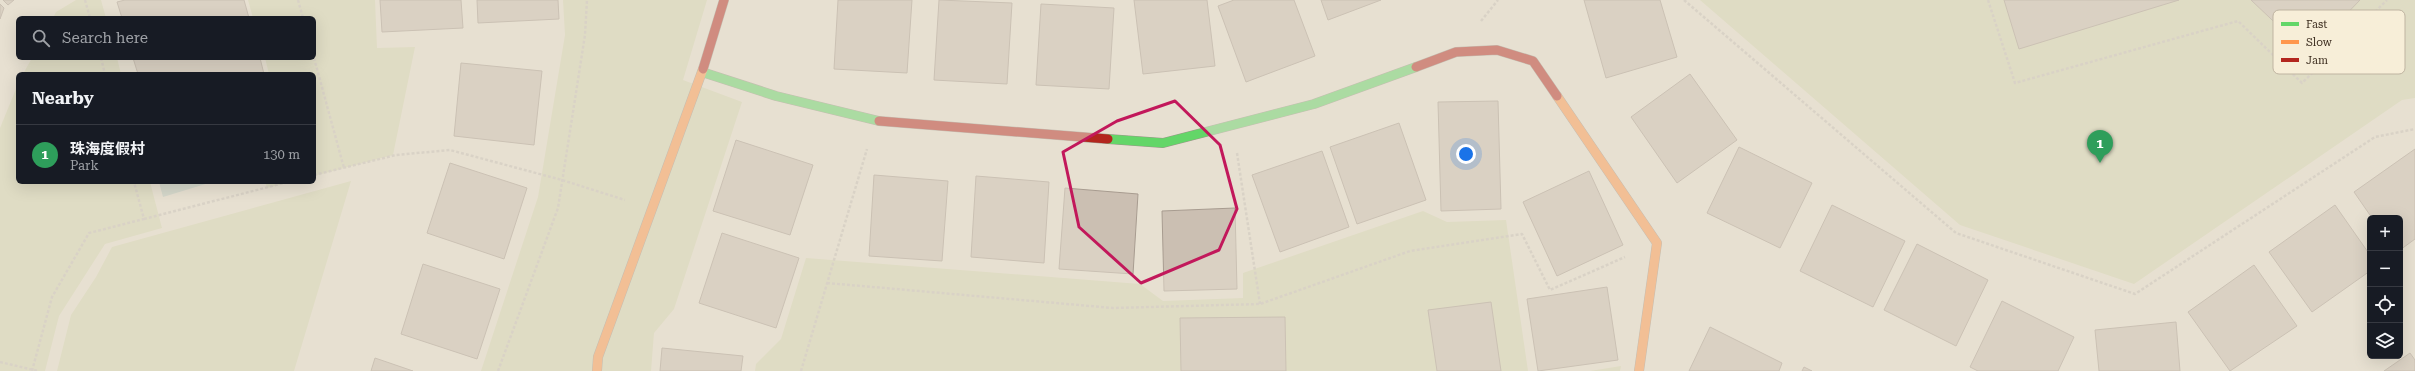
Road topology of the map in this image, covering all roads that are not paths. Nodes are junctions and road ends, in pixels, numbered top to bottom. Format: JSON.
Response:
{"nodes":[{"id":1,"x":724,"y":0,"type":"edge"},
{"id":2,"x":702,"y":72,"type":"junction"},
{"id":3,"x":597,"y":371,"type":"edge"},
{"id":4,"x":1639,"y":371,"type":"edge"}],
"edges":[{"from":1,"to":2,"type":"street"},
{"from":2,"to":3,"type":"street"},
{"from":2,"to":4,"type":"street"}]}
